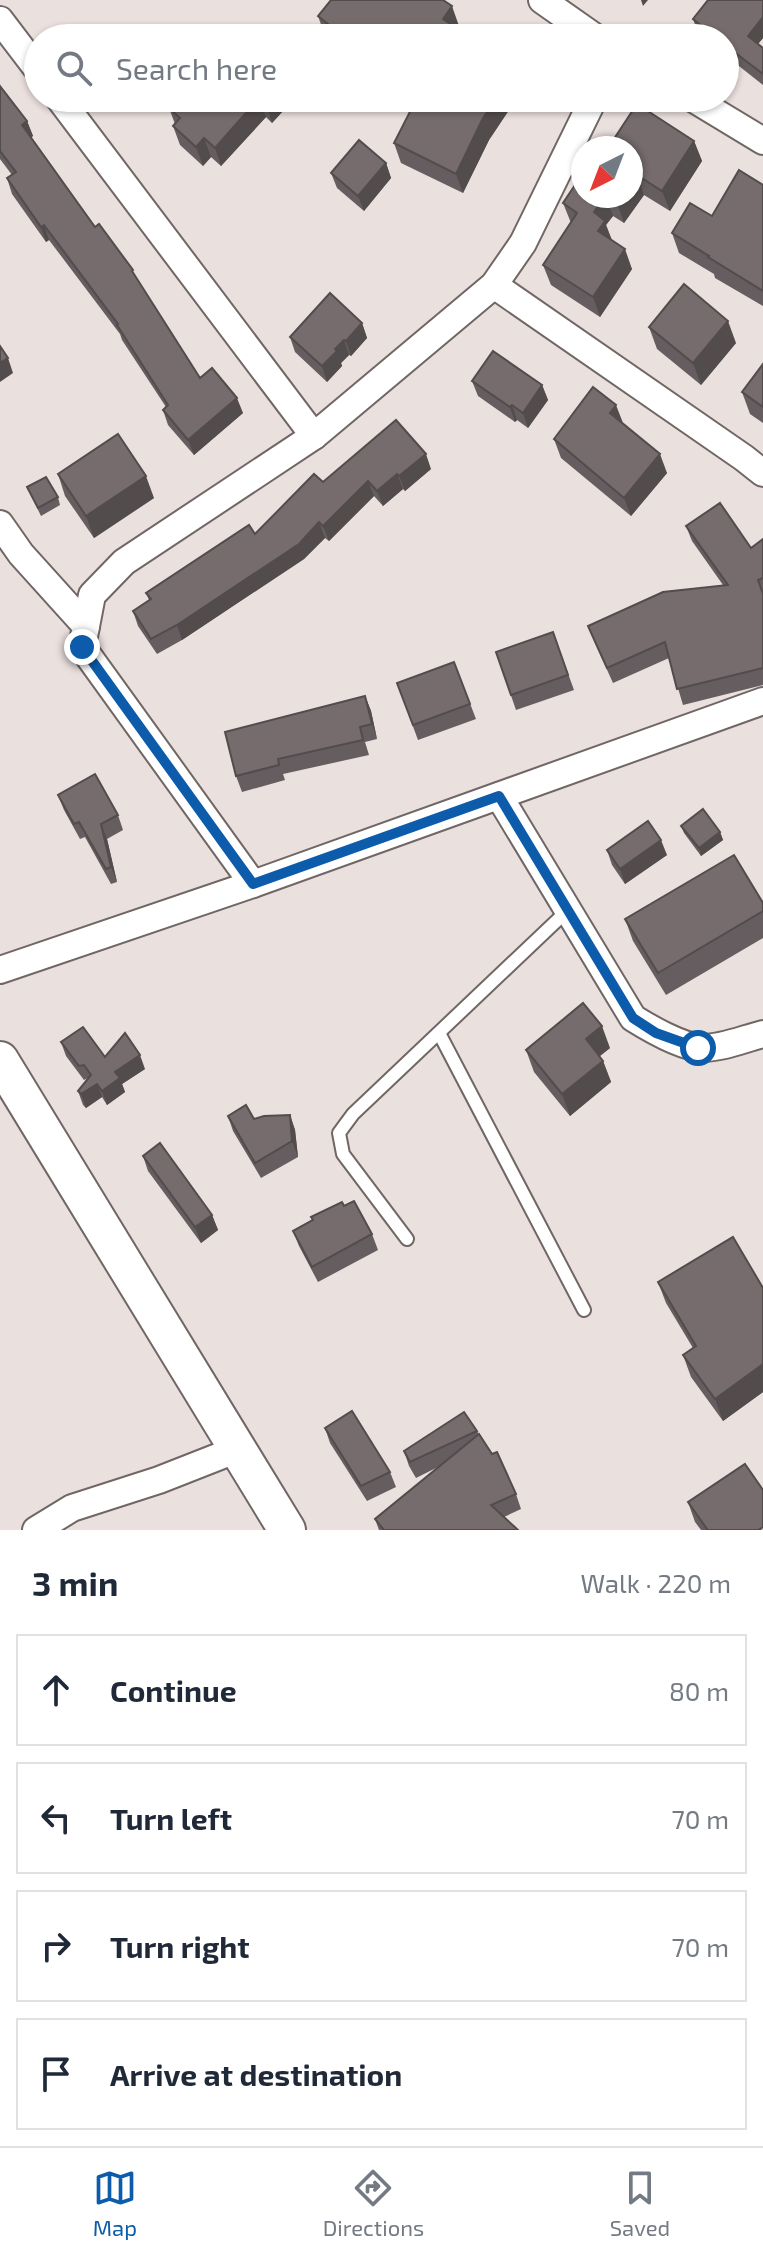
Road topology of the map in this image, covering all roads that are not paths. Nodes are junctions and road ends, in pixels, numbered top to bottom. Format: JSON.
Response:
{"nodes":[{"id":1,"x":542,"y":0,"type":"edge"},
{"id":2,"x":0,"y":20,"type":"edge"},
{"id":3,"x":576,"y":24,"type":"edge"},
{"id":4,"x":24,"y":52,"type":"edge"},
{"id":5,"x":70,"y":112,"type":"edge"},
{"id":6,"x":587,"y":112,"type":"edge"},
{"id":7,"x":715,"y":112,"type":"edge"},
{"id":8,"x":763,"y":141,"type":"edge"},
{"id":9,"x":494,"y":285,"type":"junction"},
{"id":10,"x":314,"y":436,"type":"junction"},
{"id":11,"x":763,"y":473,"type":"edge"},
{"id":12,"x":0,"y":524,"type":"edge"},
{"id":13,"x":86,"y":626,"type":"junction"},
{"id":14,"x":763,"y":701,"type":"edge"},
{"id":15,"x":499,"y":796,"type":"junction"},
{"id":16,"x":253,"y":884,"type":"junction"},
{"id":17,"x":567,"y":911,"type":"junction"},
{"id":18,"x":0,"y":970,"type":"edge"},
{"id":19,"x":439,"y":1033,"type":"junction"},
{"id":20,"x":763,"y":1034,"type":"edge"},
{"id":21,"x":0,"y":1060,"type":"edge"},
{"id":22,"x":407,"y":1239,"type":"dead end"},
{"id":23,"x":584,"y":1310,"type":"dead end"},
{"id":24,"x":238,"y":1449,"type":"junction"},
{"id":25,"x":36,"y":1530,"type":"edge"},
{"id":26,"x":287,"y":1530,"type":"edge"}],
"edges":[{"from":1,"to":3,"type":"street"},
{"from":2,"to":4,"type":"street"},
{"from":5,"to":10,"type":"street"},
{"from":6,"to":9,"type":"street"},
{"from":7,"to":8,"type":"street"},
{"from":9,"to":10,"type":"street"},
{"from":9,"to":11,"type":"street"},
{"from":10,"to":13,"type":"street"},
{"from":12,"to":13,"type":"street"},
{"from":13,"to":16,"type":"street"},
{"from":14,"to":15,"type":"street"},
{"from":15,"to":16,"type":"street"},
{"from":15,"to":17,"type":"street"},
{"from":16,"to":18,"type":"street"},
{"from":17,"to":19,"type":"lane"},
{"from":17,"to":20,"type":"street"},
{"from":19,"to":22,"type":"lane"},
{"from":19,"to":23,"type":"lane"},
{"from":21,"to":24,"type":"main road"},
{"from":24,"to":25,"type":"street"},
{"from":24,"to":26,"type":"main road"}]}
